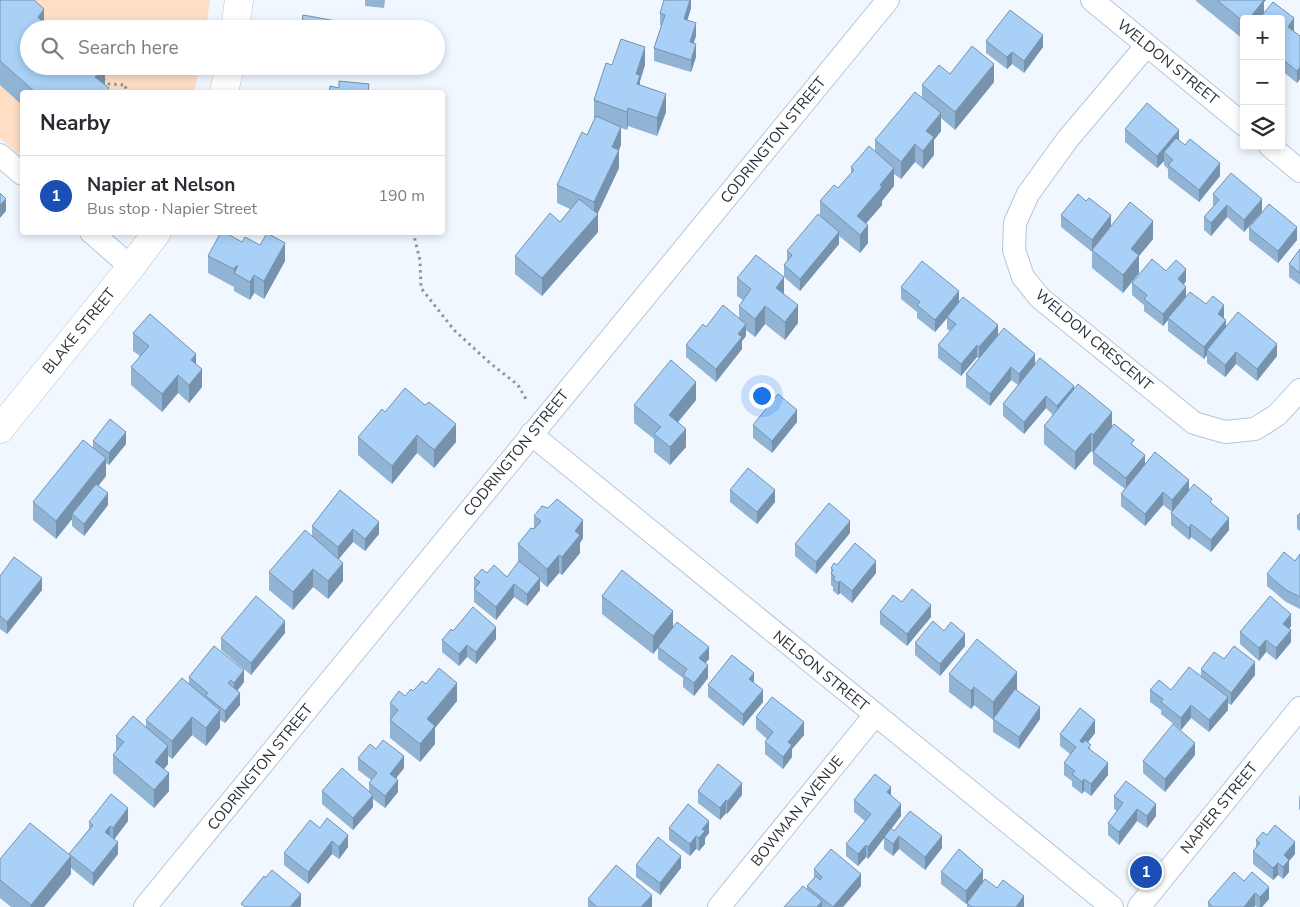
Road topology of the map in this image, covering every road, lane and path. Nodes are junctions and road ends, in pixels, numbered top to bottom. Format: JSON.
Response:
{"nodes":[{"id":1,"x":239,"y":0,"type":"edge"},
{"id":2,"x":888,"y":0,"type":"edge"},
{"id":3,"x":1092,"y":0,"type":"edge"},
{"id":4,"x":237,"y":20,"type":"edge"},
{"id":5,"x":1147,"y":46,"type":"junction"},
{"id":6,"x":228,"y":75,"type":"edge"},
{"id":7,"x":98,"y":76,"type":"edge"},
{"id":8,"x":125,"y":90,"type":"edge"},
{"id":9,"x":224,"y":90,"type":"edge"},
{"id":10,"x":1240,"y":122,"type":"edge"},
{"id":11,"x":1275,"y":150,"type":"edge"},
{"id":12,"x":0,"y":155,"type":"edge"},
{"id":13,"x":1300,"y":171,"type":"edge"},
{"id":14,"x":20,"y":172,"type":"edge"},
{"id":15,"x":94,"y":235,"type":"edge"},
{"id":16,"x":155,"y":235,"type":"edge"},
{"id":17,"x":415,"y":235,"type":"edge"},
{"id":18,"x":131,"y":267,"type":"junction"},
{"id":19,"x":1300,"y":390,"type":"edge"},
{"id":20,"x":526,"y":399,"type":"dead end"},
{"id":21,"x":0,"y":428,"type":"edge"},
{"id":22,"x":531,"y":434,"type":"junction"},
{"id":23,"x":1300,"y":708,"type":"edge"},
{"id":24,"x":875,"y":715,"type":"junction"},
{"id":25,"x":145,"y":907,"type":"edge"},
{"id":26,"x":719,"y":907,"type":"edge"},
{"id":27,"x":1112,"y":907,"type":"edge"},
{"id":28,"x":1139,"y":907,"type":"edge"}],
"edges":[{"from":1,"to":4,"type":"main road"},
{"from":2,"to":22,"type":"street","name":"CODRINGTON STREET"},
{"from":3,"to":5,"type":"street","name":"WELDON STREET"},
{"from":5,"to":10,"type":"street","name":"WELDON STREET"},
{"from":5,"to":19,"type":"street","name":"WELDON CRESCENT"},
{"from":6,"to":9,"type":"main road"},
{"from":7,"to":8,"type":"path"},
{"from":11,"to":13,"type":"street"},
{"from":12,"to":14,"type":"street"},
{"from":15,"to":18,"type":"street"},
{"from":16,"to":18,"type":"main road","name":"BLAKE STREET"},
{"from":17,"to":20,"type":"path"},
{"from":18,"to":21,"type":"main road","name":"BLAKE STREET"},
{"from":22,"to":24,"type":"street","name":"NELSON STREET"},
{"from":22,"to":25,"type":"street","name":"CODRINGTON STREET"},
{"from":23,"to":28,"type":"street","name":"NAPIER STREET"},
{"from":24,"to":26,"type":"street","name":"BOWMAN AVENUE"},
{"from":24,"to":27,"type":"street","name":"NELSON STREET"}]}
